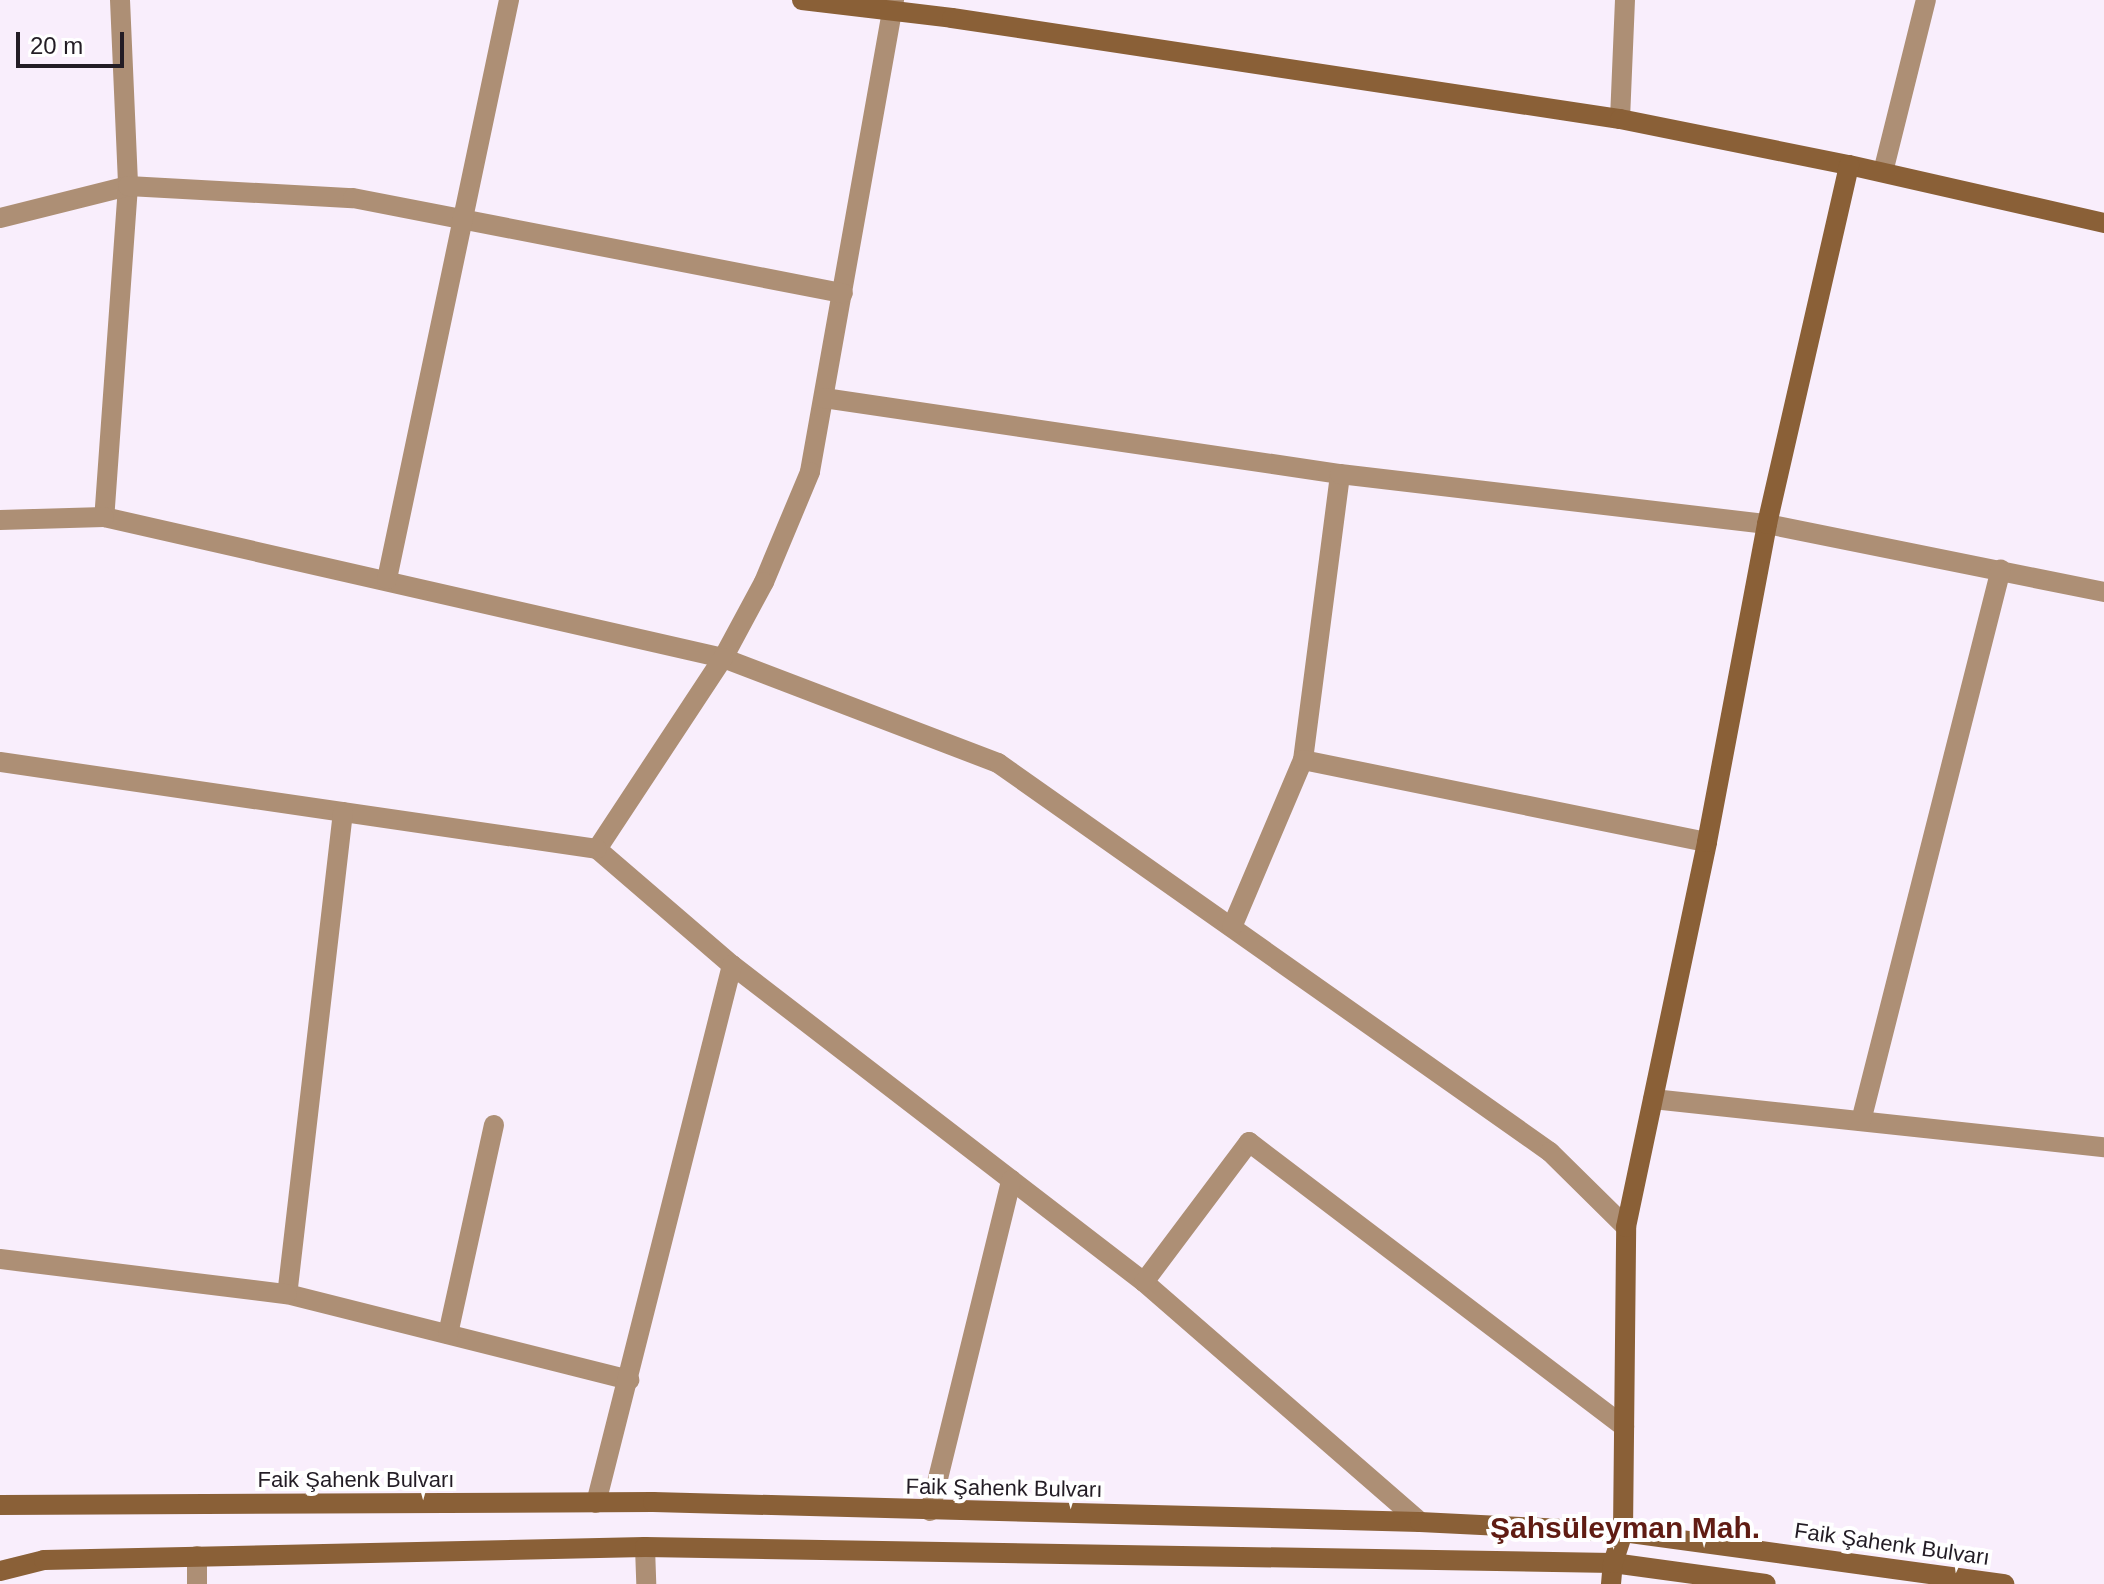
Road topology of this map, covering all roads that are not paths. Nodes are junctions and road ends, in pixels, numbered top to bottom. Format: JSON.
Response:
{"nodes":[{"id":1,"x":120,"y":0,"type":"edge"},
{"id":2,"x":509,"y":0,"type":"edge"},
{"id":3,"x":802,"y":0,"type":"edge"},
{"id":4,"x":1625,"y":0,"type":"edge"},
{"id":5,"x":1926,"y":0,"type":"edge"},
{"id":6,"x":894,"y":5,"type":"edge"},
{"id":7,"x":1620,"y":119,"type":"junction"},
{"id":8,"x":1849,"y":165,"type":"junction"},
{"id":9,"x":1883,"y":172,"type":"junction"},
{"id":10,"x":128,"y":186,"type":"junction"},
{"id":11,"x":0,"y":218,"type":"edge"},
{"id":12,"x":463,"y":219,"type":"junction"},
{"id":13,"x":2104,"y":223,"type":"edge"},
{"id":14,"x":843,"y":293,"type":"junction"},
{"id":15,"x":824,"y":398,"type":"junction"},
{"id":16,"x":1340,"y":474,"type":"junction"},
{"id":17,"x":104,"y":517,"type":"junction"},
{"id":18,"x":0,"y":520,"type":"edge"},
{"id":19,"x":1767,"y":524,"type":"junction"},
{"id":20,"x":2001,"y":569,"type":"junction"},
{"id":21,"x":387,"y":579,"type":"junction"},
{"id":22,"x":2104,"y":592,"type":"edge"},
{"id":23,"x":723,"y":658,"type":"junction"},
{"id":24,"x":1303,"y":760,"type":"junction"},
{"id":25,"x":0,"y":762,"type":"edge"},
{"id":26,"x":343,"y":812,"type":"junction"},
{"id":27,"x":1707,"y":842,"type":"junction"},
{"id":28,"x":597,"y":849,"type":"junction"},
{"id":29,"x":1232,"y":927,"type":"junction"},
{"id":30,"x":732,"y":965,"type":"junction"},
{"id":31,"x":1653,"y":1099,"type":"junction"},
{"id":32,"x":1861,"y":1121,"type":"junction"},
{"id":33,"x":494,"y":1125,"type":"dead end"},
{"id":34,"x":2104,"y":1147,"type":"edge"},
{"id":35,"x":1011,"y":1180,"type":"junction"},
{"id":36,"x":1626,"y":1227,"type":"junction"},
{"id":37,"x":0,"y":1259,"type":"edge"},
{"id":38,"x":1144,"y":1282,"type":"junction"},
{"id":39,"x":287,"y":1294,"type":"junction"},
{"id":40,"x":448,"y":1334,"type":"junction"},
{"id":41,"x":629,"y":1380,"type":"junction"},
{"id":42,"x":1624,"y":1427,"type":"junction"},
{"id":43,"x":596,"y":1503,"type":"junction"},
{"id":44,"x":0,"y":1505,"type":"edge"},
{"id":45,"x":930,"y":1511,"type":"junction"},
{"id":46,"x":1420,"y":1522,"type":"junction"},
{"id":47,"x":1623,"y":1532,"type":"junction"},
{"id":48,"x":645,"y":1547,"type":"junction"},
{"id":49,"x":197,"y":1556,"type":"junction"},
{"id":50,"x":0,"y":1571,"type":"edge"},
{"id":51,"x":1612,"y":1574,"type":"edge"},
{"id":52,"x":197,"y":1584,"type":"edge"},
{"id":53,"x":646,"y":1584,"type":"edge"},
{"id":54,"x":1766,"y":1584,"type":"edge"},
{"id":55,"x":2004,"y":1584,"type":"edge"}],
"edges":[{"from":1,"to":10,"type":"street"},
{"from":2,"to":12,"type":"street"},
{"from":3,"to":6,"type":"main road"},
{"from":4,"to":7,"type":"street"},
{"from":5,"to":9,"type":"street"},
{"from":6,"to":7,"type":"main road"},
{"from":6,"to":14,"type":"street"},
{"from":7,"to":8,"type":"main road"},
{"from":8,"to":9,"type":"main road"},
{"from":8,"to":19,"type":"main road"},
{"from":9,"to":13,"type":"main road"},
{"from":10,"to":11,"type":"street"},
{"from":10,"to":12,"type":"street"},
{"from":10,"to":17,"type":"street"},
{"from":12,"to":14,"type":"street"},
{"from":12,"to":21,"type":"street"},
{"from":14,"to":15,"type":"street"},
{"from":15,"to":16,"type":"street"},
{"from":15,"to":23,"type":"street"},
{"from":16,"to":19,"type":"street"},
{"from":16,"to":24,"type":"street"},
{"from":17,"to":18,"type":"street"},
{"from":17,"to":21,"type":"street"},
{"from":19,"to":20,"type":"street"},
{"from":19,"to":27,"type":"main road"},
{"from":20,"to":22,"type":"street"},
{"from":20,"to":32,"type":"street"},
{"from":21,"to":23,"type":"street"},
{"from":23,"to":28,"type":"street"},
{"from":23,"to":29,"type":"street"},
{"from":24,"to":27,"type":"street"},
{"from":24,"to":29,"type":"street"},
{"from":25,"to":26,"type":"street"},
{"from":26,"to":28,"type":"street"},
{"from":26,"to":39,"type":"street"},
{"from":27,"to":31,"type":"main road"},
{"from":28,"to":30,"type":"street"},
{"from":29,"to":36,"type":"street"},
{"from":30,"to":35,"type":"street"},
{"from":30,"to":41,"type":"street"},
{"from":31,"to":32,"type":"street"},
{"from":31,"to":36,"type":"main road"},
{"from":32,"to":34,"type":"street"},
{"from":33,"to":40,"type":"street"},
{"from":35,"to":38,"type":"street"},
{"from":35,"to":45,"type":"street"},
{"from":36,"to":42,"type":"main road"},
{"from":37,"to":39,"type":"street"},
{"from":38,"to":42,"type":"street"},
{"from":38,"to":46,"type":"street"},
{"from":39,"to":40,"type":"street"},
{"from":40,"to":41,"type":"street"},
{"from":41,"to":43,"type":"street"},
{"from":42,"to":47,"type":"main road"},
{"from":43,"to":44,"type":"main road","name":"Faik Şahenk Bulvarı"},
{"from":43,"to":45,"type":"main road","name":"Faik Şahenk Bulvarı"},
{"from":45,"to":46,"type":"main road","name":"Faik Şahenk Bulvarı"},
{"from":46,"to":47,"type":"main road","name":"Faik Şahenk Bulvarı"},
{"from":47,"to":51,"type":"main road"},
{"from":47,"to":55,"type":"main road","name":"Faik Şahenk Bulvarı"},
{"from":48,"to":49,"type":"main road"},
{"from":48,"to":51,"type":"main road"},
{"from":48,"to":53,"type":"street"},
{"from":49,"to":50,"type":"main road"},
{"from":49,"to":52,"type":"street"},
{"from":51,"to":54,"type":"main road"}]}
